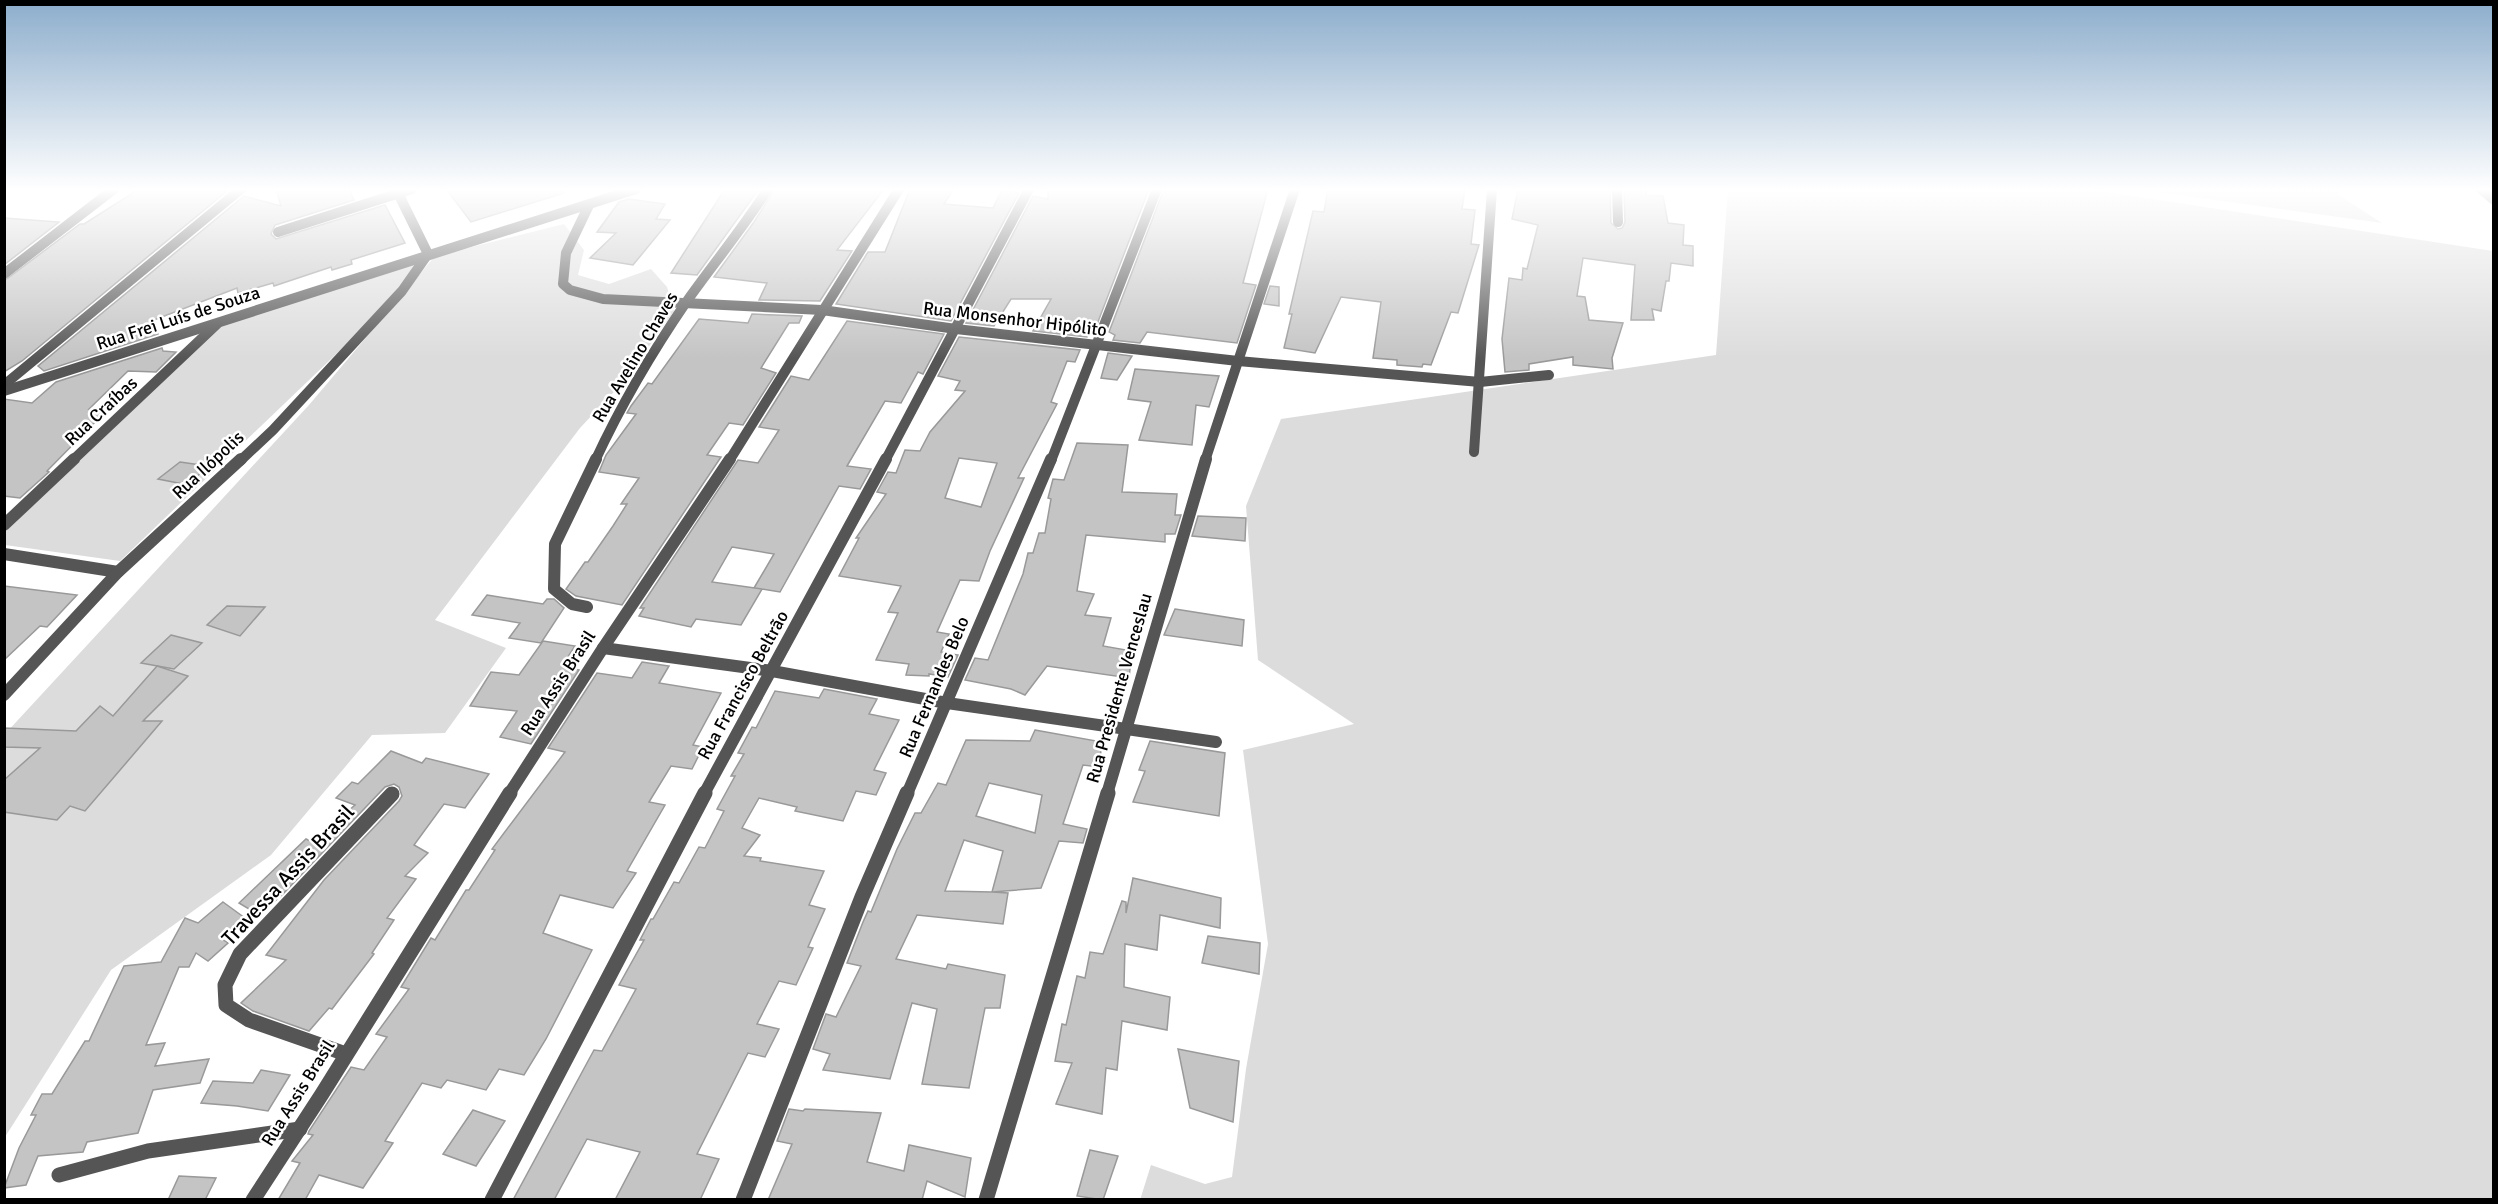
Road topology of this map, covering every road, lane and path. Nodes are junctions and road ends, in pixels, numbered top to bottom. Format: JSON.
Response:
{"nodes":[{"id":1,"x":41,"y":245,"type":"edge"},
{"id":2,"x":173,"y":245,"type":"edge"},
{"id":3,"x":424,"y":245,"type":"edge"},
{"id":4,"x":457,"y":245,"type":"edge"},
{"id":5,"x":569,"y":245,"type":"edge"},
{"id":6,"x":730,"y":245,"type":"edge"},
{"id":7,"x":863,"y":245,"type":"edge"},
{"id":8,"x":1000,"y":245,"type":"edge"},
{"id":9,"x":1136,"y":245,"type":"edge"},
{"id":10,"x":1276,"y":245,"type":"edge"},
{"id":11,"x":1488,"y":245,"type":"edge"},
{"id":12,"x":428,"y":254,"type":"junction"},
{"id":13,"x":4,"y":274,"type":"edge"},
{"id":14,"x":687,"y":302,"type":"junction"},
{"id":15,"x":822,"y":310,"type":"junction"},
{"id":16,"x":220,"y":321,"type":"junction"},
{"id":17,"x":957,"y":329,"type":"junction"},
{"id":18,"x":1097,"y":346,"type":"junction"},
{"id":19,"x":1238,"y":362,"type":"junction"},
{"id":20,"x":1549,"y":375,"type":"dead end"},
{"id":21,"x":1479,"y":382,"type":"junction"},
{"id":22,"x":4,"y":385,"type":"edge"},
{"id":23,"x":4,"y":391,"type":"edge"},
{"id":24,"x":1474,"y":452,"type":"dead end"},
{"id":25,"x":4,"y":525,"type":"edge"},
{"id":26,"x":4,"y":554,"type":"edge"},
{"id":27,"x":118,"y":572,"type":"junction"},
{"id":28,"x":587,"y":607,"type":"dead end"},
{"id":29,"x":603,"y":648,"type":"junction"},
{"id":30,"x":772,"y":671,"type":"junction"},
{"id":31,"x":4,"y":695,"type":"edge"},
{"id":32,"x":947,"y":703,"type":"junction"},
{"id":33,"x":1127,"y":729,"type":"junction"},
{"id":34,"x":1216,"y":742,"type":"dead end"},
{"id":35,"x":392,"y":794,"type":"dead end"},
{"id":36,"x":346,"y":1054,"type":"junction"},
{"id":37,"x":300,"y":1129,"type":"junction"},
{"id":38,"x":59,"y":1174,"type":"dead end"},
{"id":39,"x":253,"y":1200,"type":"edge"},
{"id":40,"x":492,"y":1200,"type":"edge"},
{"id":41,"x":743,"y":1200,"type":"edge"},
{"id":42,"x":986,"y":1200,"type":"edge"}],
"edges":[{"from":1,"to":13,"type":"street"},
{"from":2,"to":22,"type":"street"},
{"from":3,"to":12,"type":"street"},
{"from":4,"to":12,"type":"street","name":"Rua Frei Luís de Souza"},
{"from":5,"to":14,"type":"street","name":"Rua Monsenhor Hipólito"},
{"from":6,"to":14,"type":"street","name":"Rua Avelino Chaves"},
{"from":7,"to":15,"type":"street","name":"Rua Assis Brasil"},
{"from":8,"to":17,"type":"street","name":"Rua Francisco Beltrão"},
{"from":9,"to":18,"type":"street","name":"Rua Fernandes Belo"},
{"from":10,"to":19,"type":"street","name":"Rua Presidente Venceslau"},
{"from":11,"to":21,"type":"street"},
{"from":12,"to":16,"type":"street","name":"Rua Frei Luís de Souza"},
{"from":12,"to":27,"type":"street","name":"Rua Ilópolis"},
{"from":14,"to":15,"type":"street","name":"Rua Monsenhor Hipólito"},
{"from":14,"to":28,"type":"street","name":"Rua Avelino Chaves"},
{"from":15,"to":17,"type":"street","name":"Rua Monsenhor Hipólito"},
{"from":15,"to":29,"type":"street","name":"Rua Assis Brasil"},
{"from":16,"to":23,"type":"street","name":"Rua Frei Luís de Souza"},
{"from":16,"to":25,"type":"street","name":"Rua Craíbas"},
{"from":17,"to":18,"type":"street","name":"Rua Monsenhor Hipólito"},
{"from":17,"to":30,"type":"street","name":"Rua Francisco Beltrão"},
{"from":18,"to":19,"type":"street","name":"Rua Monsenhor Hipólito"},
{"from":18,"to":32,"type":"street","name":"Rua Fernandes Belo"},
{"from":19,"to":21,"type":"street","name":"Rua Monsenhor Hipólito"},
{"from":19,"to":33,"type":"street","name":"Rua Presidente Venceslau"},
{"from":20,"to":21,"type":"street","name":"Rua Monsenhor Hipólito"},
{"from":21,"to":24,"type":"street"},
{"from":26,"to":27,"type":"street"},
{"from":27,"to":31,"type":"street","name":"Rua Ilópolis"},
{"from":29,"to":30,"type":"street"},
{"from":29,"to":36,"type":"street","name":"Rua Assis Brasil"},
{"from":30,"to":32,"type":"street"},
{"from":30,"to":40,"type":"street","name":"Rua Francisco Beltrão"},
{"from":32,"to":33,"type":"street"},
{"from":32,"to":41,"type":"street","name":"Rua Fernandes Belo"},
{"from":33,"to":34,"type":"street"},
{"from":33,"to":42,"type":"street","name":"Rua Presidente Venceslau"},
{"from":35,"to":36,"type":"street","name":"Travessa Assis Brasil"},
{"from":36,"to":37,"type":"street","name":"Rua Assis Brasil"},
{"from":37,"to":38,"type":"street"},
{"from":37,"to":39,"type":"street","name":"Rua Assis Brasil"}]}
